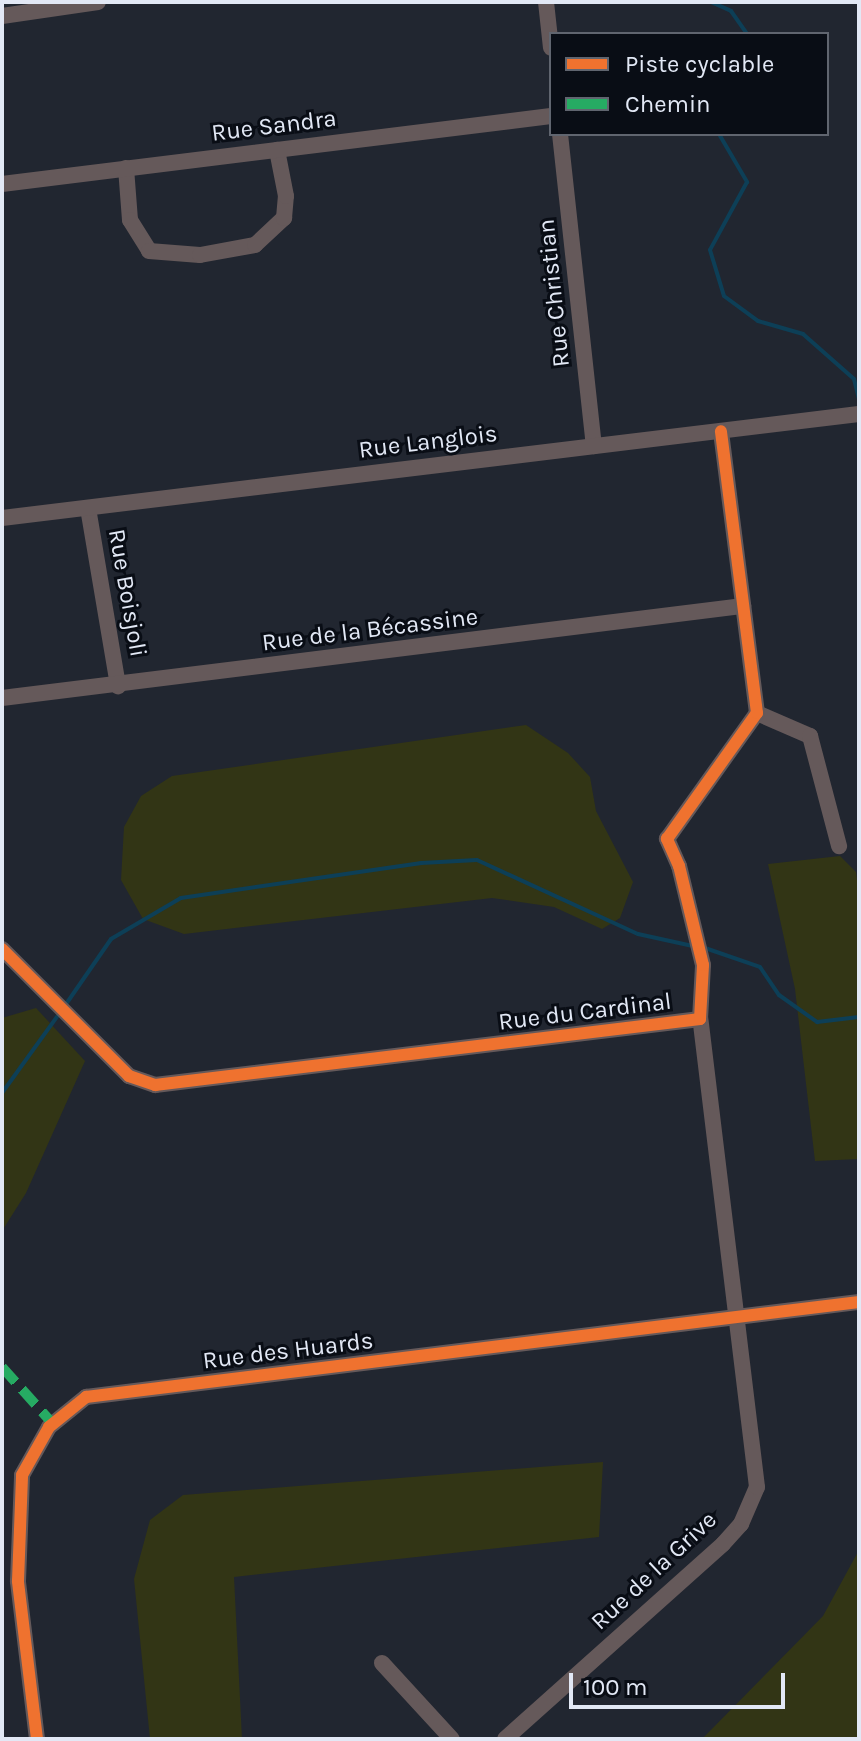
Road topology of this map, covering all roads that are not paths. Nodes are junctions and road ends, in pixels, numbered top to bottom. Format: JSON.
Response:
{"nodes":[{"id":1,"x":98,"y":2,"type":"edge"},
{"id":2,"x":546,"y":2,"type":"edge"},
{"id":3,"x":2,"y":16,"type":"edge"},
{"id":4,"x":549,"y":32,"type":"edge"},
{"id":5,"x":549,"y":116,"type":"edge"},
{"id":6,"x":560,"y":136,"type":"edge"},
{"id":7,"x":277,"y":150,"type":"junction"},
{"id":8,"x":126,"y":168,"type":"junction"},
{"id":9,"x":2,"y":184,"type":"edge"},
{"id":10,"x":859,"y":414,"type":"edge"},
{"id":11,"x":721,"y":431,"type":"junction"},
{"id":12,"x":594,"y":446,"type":"junction"},
{"id":13,"x":88,"y":508,"type":"junction"},
{"id":14,"x":2,"y":518,"type":"edge"},
{"id":15,"x":743,"y":606,"type":"junction"},
{"id":16,"x":118,"y":686,"type":"junction"},
{"id":17,"x":2,"y":698,"type":"edge"},
{"id":18,"x":757,"y":713,"type":"junction"},
{"id":19,"x":839,"y":846,"type":"dead end"},
{"id":20,"x":2,"y":949,"type":"edge"},
{"id":21,"x":700,"y":1019,"type":"junction"},
{"id":22,"x":859,"y":1302,"type":"edge"},
{"id":23,"x":737,"y":1319,"type":"junction"},
{"id":24,"x":382,"y":1663,"type":"dead end"},
{"id":25,"x":37,"y":1739,"type":"edge"},
{"id":26,"x":452,"y":1739,"type":"edge"},
{"id":27,"x":505,"y":1739,"type":"edge"}],
"edges":[{"from":1,"to":3,"type":"street"},
{"from":2,"to":4,"type":"street"},
{"from":5,"to":7,"type":"street","name":"Rue Sandra"},
{"from":6,"to":12,"type":"street","name":"Rue Christian"},
{"from":7,"to":8,"type":"street","name":"Rue Sandra"},
{"from":7,"to":8,"type":"street"},
{"from":8,"to":9,"type":"street","name":"Rue Sandra"},
{"from":10,"to":11,"type":"street","name":"Rue Langlois"},
{"from":11,"to":12,"type":"street","name":"Rue Langlois"},
{"from":11,"to":15,"type":"street"},
{"from":12,"to":13,"type":"street","name":"Rue Langlois"},
{"from":13,"to":14,"type":"street","name":"Rue Langlois"},
{"from":13,"to":16,"type":"street","name":"Rue Boisjoli"},
{"from":15,"to":16,"type":"street","name":"Rue de la Bécassine"},
{"from":15,"to":18,"type":"street"},
{"from":16,"to":17,"type":"street","name":"Rue de la Bécassine"},
{"from":18,"to":19,"type":"street"},
{"from":18,"to":21,"type":"street","name":"Rue du Cardinal"},
{"from":20,"to":21,"type":"street","name":"Rue du Cardinal"},
{"from":21,"to":23,"type":"street","name":"Rue de la Grive"},
{"from":22,"to":23,"type":"street","name":"Rue des Huards"},
{"from":23,"to":25,"type":"street","name":"Rue des Huards"},
{"from":23,"to":27,"type":"street","name":"Rue de la Grive"},
{"from":24,"to":26,"type":"street"}]}
